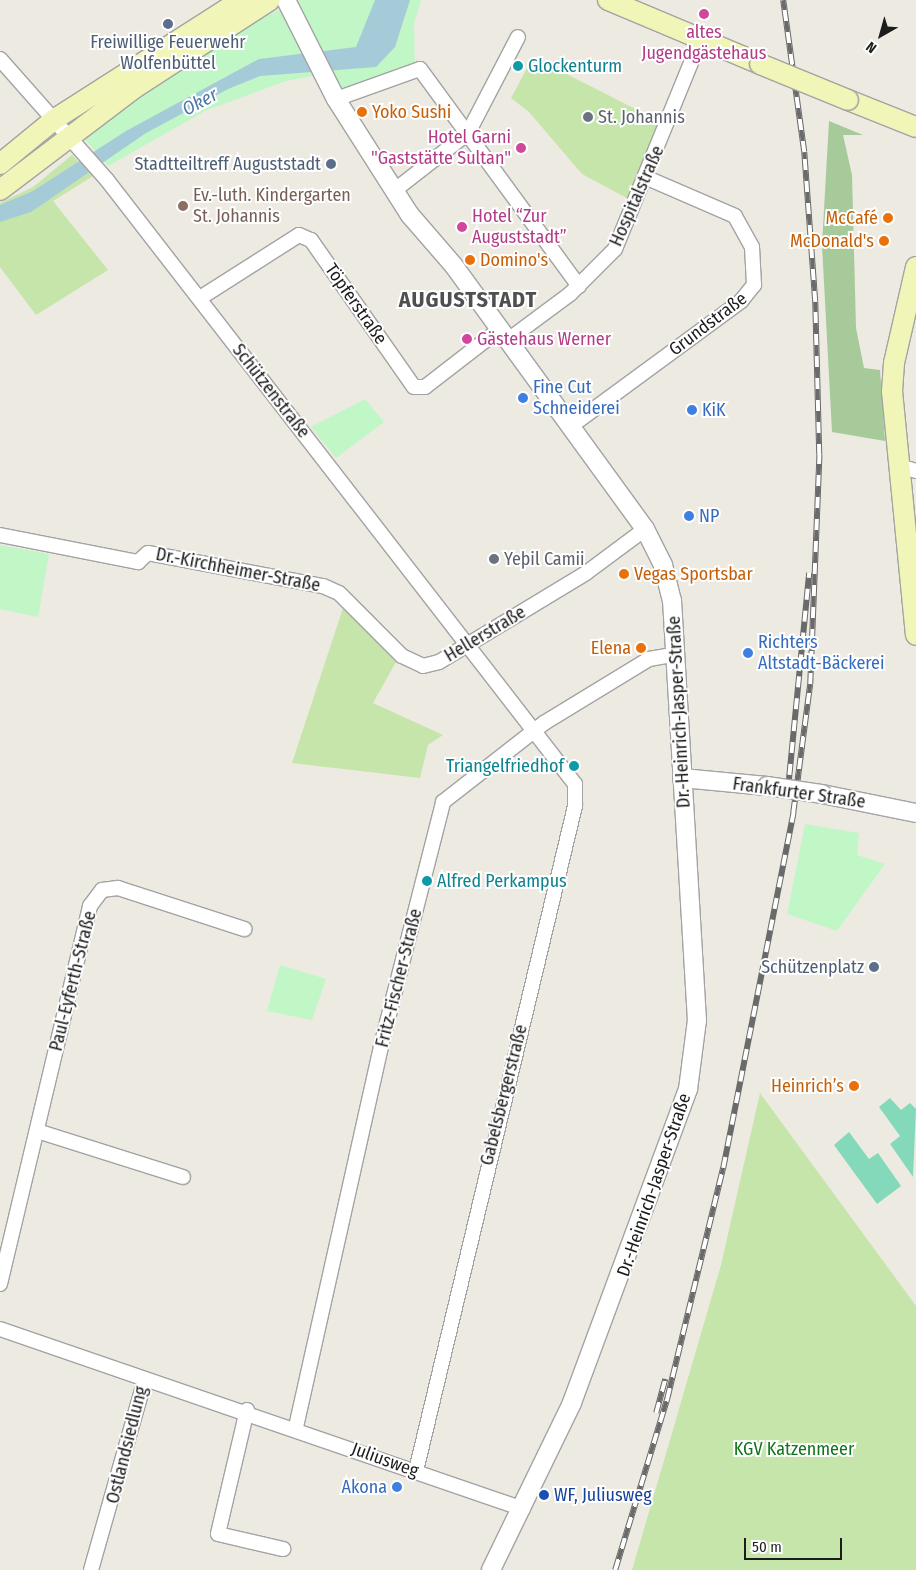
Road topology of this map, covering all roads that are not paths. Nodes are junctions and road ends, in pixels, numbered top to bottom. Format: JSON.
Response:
{"nodes":[{"id":1,"x":241,"y":0,"type":"edge"},
{"id":2,"x":270,"y":0,"type":"edge"},
{"id":3,"x":286,"y":0,"type":"edge"},
{"id":4,"x":608,"y":0,"type":"edge"},
{"id":5,"x":518,"y":37,"type":"dead end"},
{"id":6,"x":695,"y":39,"type":"junction"},
{"id":7,"x":0,"y":58,"type":"edge"},
{"id":8,"x":336,"y":99,"type":"junction"},
{"id":9,"x":55,"y":119,"type":"junction"},
{"id":10,"x":916,"y":127,"type":"edge"},
{"id":11,"x":468,"y":133,"type":"junction"},
{"id":12,"x":69,"y":134,"type":"junction"},
{"id":13,"x":0,"y":164,"type":"edge"},
{"id":14,"x":647,"y":178,"type":"junction"},
{"id":15,"x":0,"y":190,"type":"edge"},
{"id":16,"x":396,"y":190,"type":"junction"},
{"id":17,"x":916,"y":267,"type":"edge"},
{"id":18,"x":579,"y":286,"type":"junction"},
{"id":19,"x":200,"y":298,"type":"junction"},
{"id":20,"x":504,"y":334,"type":"junction"},
{"id":21,"x":571,"y":426,"type":"junction"},
{"id":22,"x":908,"y":469,"type":"edge"},
{"id":23,"x":645,"y":529,"type":"junction"},
{"id":24,"x":0,"y":535,"type":"edge"},
{"id":25,"x":332,"y":589,"type":"joint"},
{"id":26,"x":916,"y":635,"type":"edge"},
{"id":27,"x":467,"y":644,"type":"junction"},
{"id":28,"x":676,"y":654,"type":"junction"},
{"id":29,"x":533,"y":730,"type":"junction"},
{"id":30,"x":682,"y":778,"type":"junction"},
{"id":31,"x":916,"y":813,"type":"edge"},
{"id":32,"x":244,"y":929,"type":"dead end"},
{"id":33,"x":37,"y":1131,"type":"junction"},
{"id":34,"x":183,"y":1177,"type":"dead end"},
{"id":35,"x":0,"y":1284,"type":"edge"},
{"id":36,"x":0,"y":1329,"type":"edge"},
{"id":37,"x":145,"y":1379,"type":"junction"},
{"id":38,"x":247,"y":1410,"type":"junction"},
{"id":39,"x":296,"y":1428,"type":"junction"},
{"id":40,"x":416,"y":1471,"type":"junction"},
{"id":41,"x":523,"y":1509,"type":"junction"},
{"id":42,"x":282,"y":1549,"type":"dead end"},
{"id":43,"x":92,"y":1570,"type":"edge"},
{"id":44,"x":491,"y":1570,"type":"edge"}],
"edges":[{"from":1,"to":9,"type":"main road"},
{"from":2,"to":12,"type":"main road"},
{"from":3,"to":8,"type":"street","name":"Dr.-Heinrich-Jasper-Straße"},
{"from":4,"to":6,"type":"main road"},
{"from":5,"to":11,"type":"street"},
{"from":6,"to":10,"type":"main road","bridge":true},
{"from":6,"to":14,"type":"street","name":"Hospitalstraße"},
{"from":7,"to":9,"type":"street","name":"Schützenstraße"},
{"from":8,"to":11,"type":"street"},
{"from":8,"to":16,"type":"street","name":"Dr.-Heinrich-Jasper-Straße"},
{"from":9,"to":12,"type":"street","name":"Schützenstraße"},
{"from":9,"to":13,"type":"main road"},
{"from":11,"to":16,"type":"street"},
{"from":11,"to":18,"type":"street"},
{"from":12,"to":15,"type":"main road"},
{"from":12,"to":19,"type":"street","name":"Schützenstraße"},
{"from":14,"to":18,"type":"street","name":"Hospitalstraße"},
{"from":14,"to":21,"type":"street","name":"Grundstraße"},
{"from":16,"to":20,"type":"street","name":"Dr.-Heinrich-Jasper-Straße"},
{"from":17,"to":22,"type":"main road"},
{"from":18,"to":20,"type":"street","name":"Hospitalstraße"},
{"from":19,"to":20,"type":"street","name":"Töpferstraße"},
{"from":19,"to":27,"type":"street","name":"Schützenstraße"},
{"from":20,"to":21,"type":"street","name":"Dr.-Heinrich-Jasper-Straße"},
{"from":21,"to":23,"type":"street","name":"Dr.-Heinrich-Jasper-Straße"},
{"from":22,"to":26,"type":"main road"},
{"from":23,"to":27,"type":"street","name":"Hellerstraße"},
{"from":23,"to":28,"type":"street","name":"Dr.-Heinrich-Jasper-Straße"},
{"from":24,"to":25,"type":"street","name":"Dr.-Kirchheimer-Straße"},
{"from":25,"to":27,"type":"street","name":"Hellerstraße"},
{"from":27,"to":29,"type":"street","name":"Schützenstraße"},
{"from":28,"to":29,"type":"street","name":"Fritz-Fischer-Straße"},
{"from":28,"to":30,"type":"street","name":"Dr.-Heinrich-Jasper-Straße"},
{"from":29,"to":39,"type":"street","name":"Fritz-Fischer-Straße"},
{"from":29,"to":40,"type":"street","name":"Gabelsbergerstraße"},
{"from":30,"to":31,"type":"street","name":"Frankfurter Straße","bridge":true},
{"from":30,"to":41,"type":"street","name":"Dr.-Heinrich-Jasper-Straße"},
{"from":32,"to":33,"type":"street","name":"Paul-Eyferth-Straße"},
{"from":33,"to":34,"type":"street"},
{"from":33,"to":35,"type":"street","name":"Paul-Eyferth-Straße"},
{"from":36,"to":37,"type":"street","name":"Ostlandsiedlung"},
{"from":37,"to":38,"type":"street","name":"Juliusweg"},
{"from":37,"to":43,"type":"street","name":"Ostlandsiedlung"},
{"from":38,"to":39,"type":"street","name":"Juliusweg"},
{"from":38,"to":42,"type":"street"},
{"from":39,"to":40,"type":"street","name":"Juliusweg"},
{"from":40,"to":41,"type":"street","name":"Juliusweg"},
{"from":41,"to":44,"type":"street","name":"Dr.-Heinrich-Jasper-Straße"}]}
